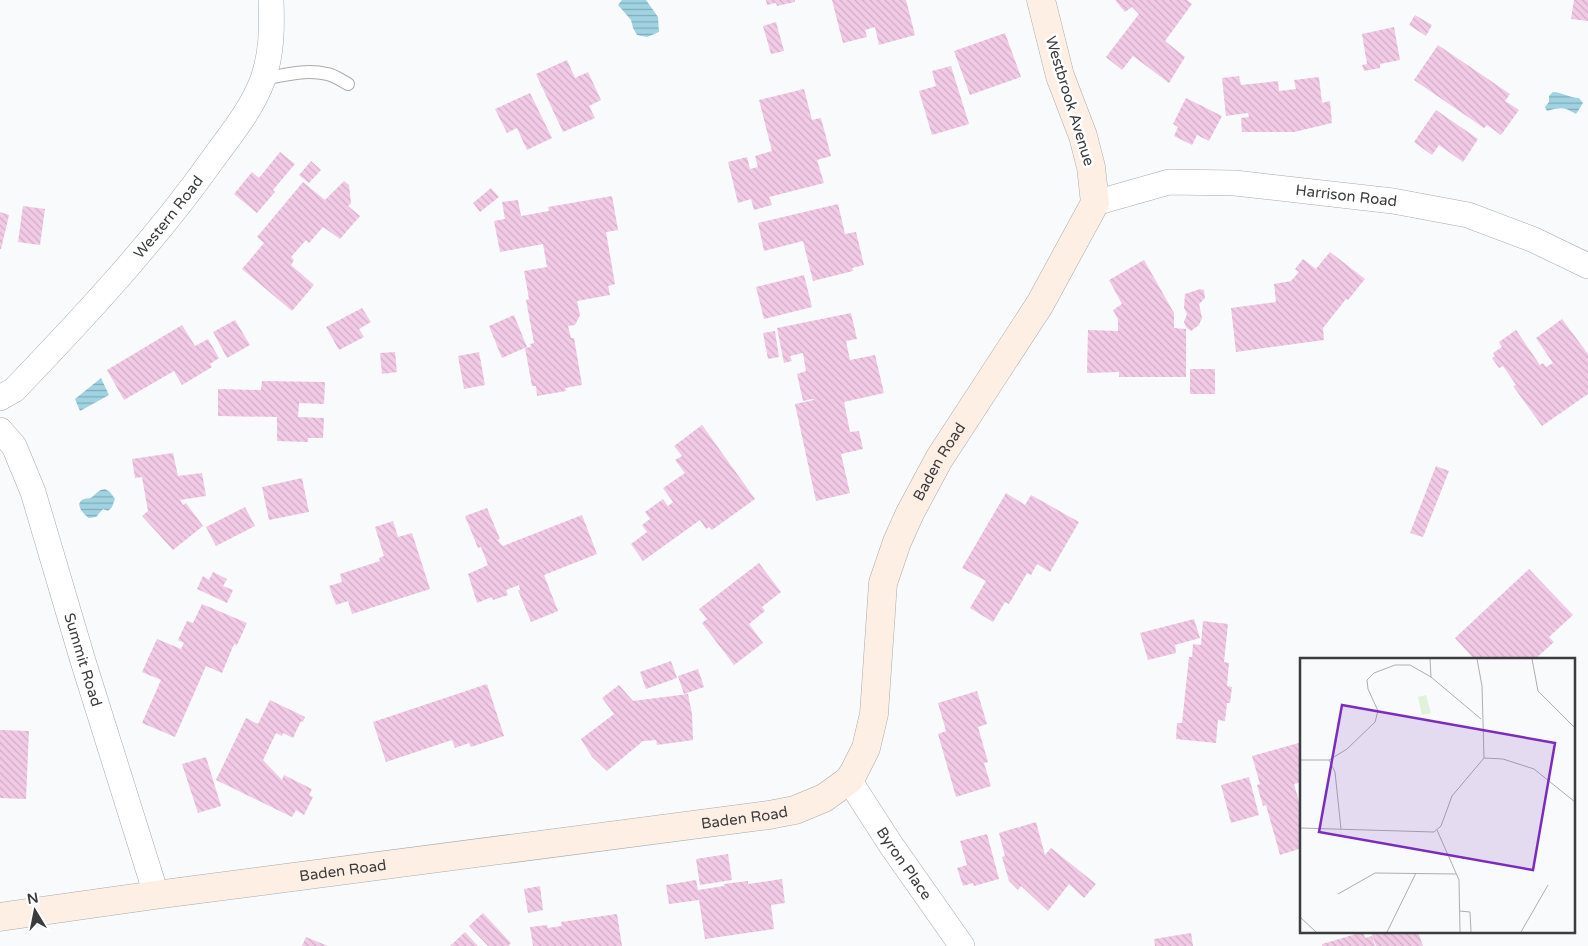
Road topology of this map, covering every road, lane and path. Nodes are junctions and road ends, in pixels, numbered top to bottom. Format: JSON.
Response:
{"nodes":[{"id":1,"x":271,"y":0,"type":"edge"},
{"id":2,"x":1041,"y":0,"type":"edge"},
{"id":3,"x":263,"y":79,"type":"junction"},
{"id":4,"x":348,"y":84,"type":"dead end"},
{"id":5,"x":1095,"y":203,"type":"junction"},
{"id":6,"x":1588,"y":266,"type":"edge"},
{"id":7,"x":0,"y":398,"type":"edge"},
{"id":8,"x":0,"y":430,"type":"edge"},
{"id":9,"x":849,"y":780,"type":"junction"},
{"id":10,"x":155,"y":895,"type":"junction"},
{"id":11,"x":0,"y":917,"type":"edge"},
{"id":12,"x":962,"y":946,"type":"edge"}],
"edges":[{"from":1,"to":3,"type":"street","name":"Western Road"},
{"from":2,"to":5,"type":"street","name":"Westbrook Avenue"},
{"from":3,"to":4,"type":"lane"},
{"from":3,"to":7,"type":"street","name":"Western Road"},
{"from":5,"to":6,"type":"street","name":"Harrison Road"},
{"from":5,"to":9,"type":"street","name":"Baden Road"},
{"from":8,"to":10,"type":"street","name":"Summit Road"},
{"from":9,"to":10,"type":"street","name":"Baden Road"},
{"from":9,"to":12,"type":"street","name":"Byron Place"},
{"from":10,"to":11,"type":"street","name":"Baden Road"}]}
